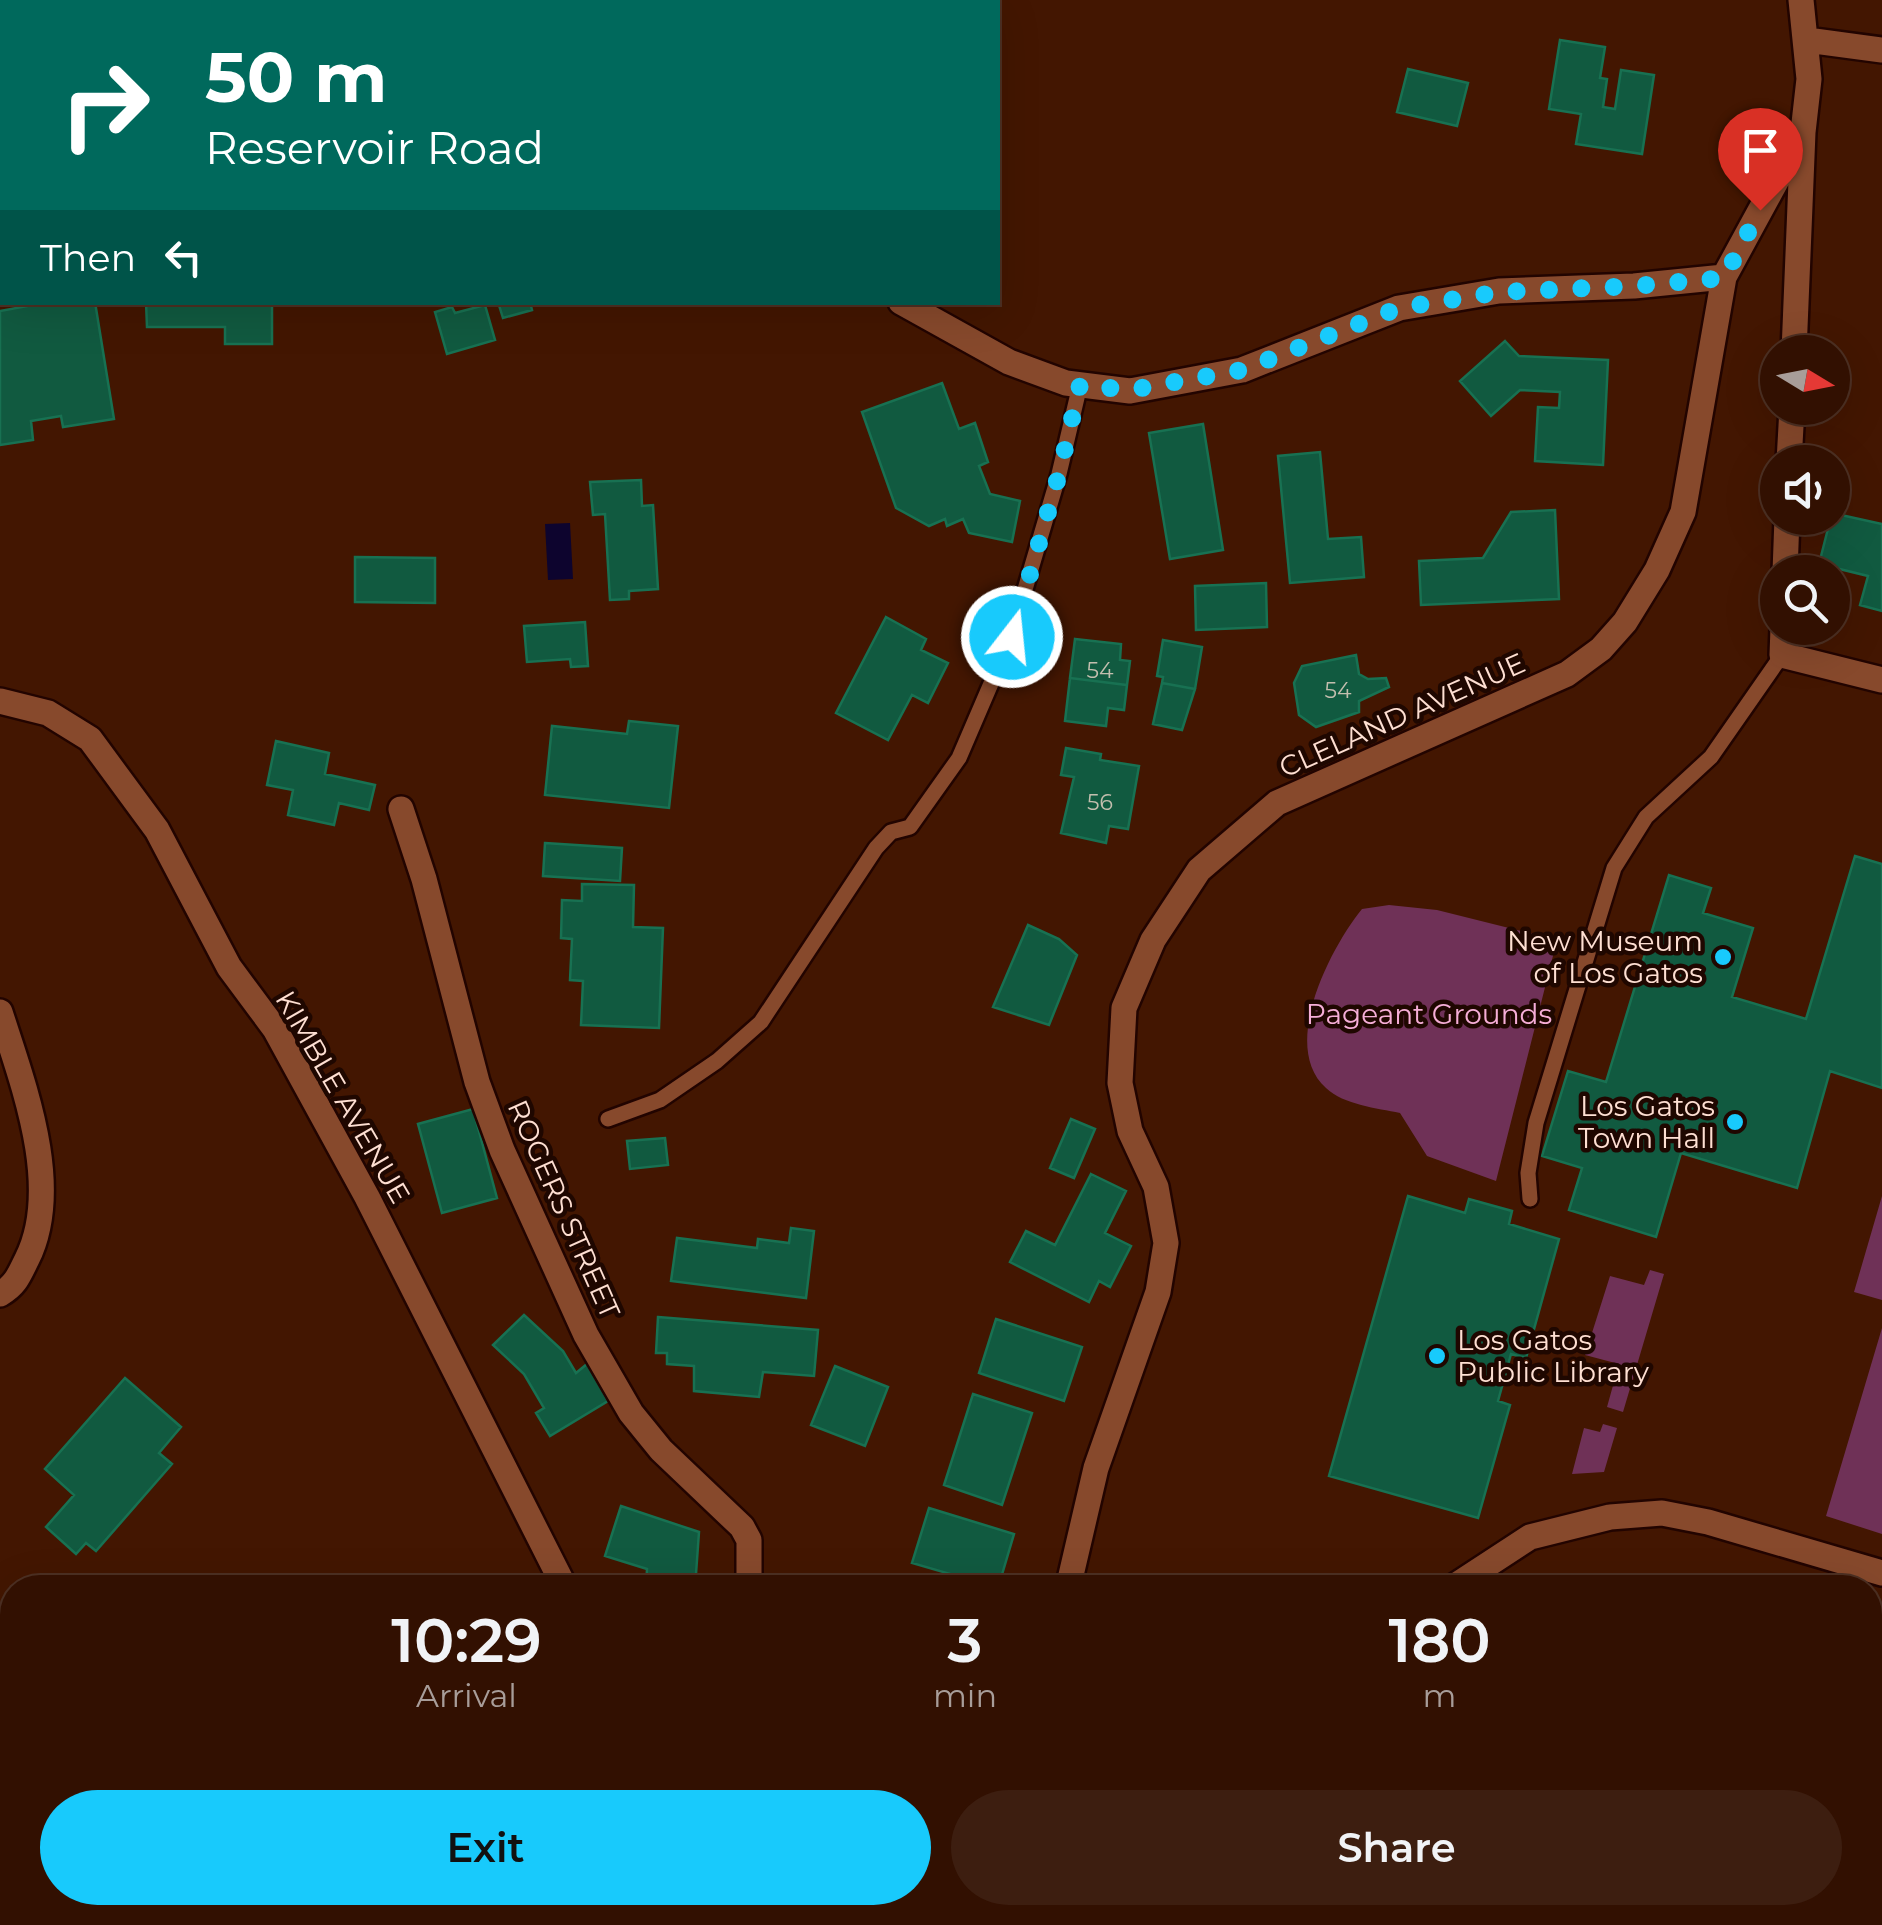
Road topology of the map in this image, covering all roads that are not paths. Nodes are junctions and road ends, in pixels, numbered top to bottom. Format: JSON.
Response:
{"nodes":[{"id":1,"x":1800,"y":0,"type":"edge"},
{"id":2,"x":1807,"y":40,"type":"junction"},
{"id":3,"x":1882,"y":50,"type":"edge"},
{"id":4,"x":1802,"y":132,"type":"junction"},
{"id":5,"x":1724,"y":278,"type":"junction"},
{"id":6,"x":906,"y":305,"type":"edge"},
{"id":7,"x":1795,"y":335,"type":"edge"},
{"id":8,"x":1080,"y":385,"type":"junction"},
{"id":9,"x":1782,"y":645,"type":"edge"},
{"id":10,"x":1782,"y":656,"type":"junction"},
{"id":11,"x":1882,"y":680,"type":"edge"},
{"id":12,"x":0,"y":700,"type":"edge"},
{"id":13,"x":401,"y":809,"type":"dead end"},
{"id":14,"x":0,"y":1012,"type":"edge"},
{"id":15,"x":608,"y":1119,"type":"dead end"},
{"id":16,"x":1530,"y":1199,"type":"dead end"},
{"id":17,"x":0,"y":1294,"type":"edge"},
{"id":18,"x":1882,"y":1573,"type":"edge"},
{"id":19,"x":558,"y":1575,"type":"edge"},
{"id":20,"x":749,"y":1575,"type":"edge"},
{"id":21,"x":1071,"y":1575,"type":"edge"},
{"id":22,"x":1472,"y":1575,"type":"edge"}],
"edges":[{"from":1,"to":2,"type":"street"},
{"from":2,"to":3,"type":"street"},
{"from":2,"to":4,"type":"street"},
{"from":4,"to":5,"type":"street","name":"CLELAND AVENUE"},
{"from":4,"to":7,"type":"street"},
{"from":5,"to":8,"type":"street"},
{"from":5,"to":21,"type":"street","name":"CLELAND AVENUE"},
{"from":6,"to":8,"type":"street"},
{"from":8,"to":15,"type":"lane"},
{"from":9,"to":10,"type":"street"},
{"from":10,"to":11,"type":"street"},
{"from":10,"to":16,"type":"lane"},
{"from":12,"to":19,"type":"street","name":"KIMBLE AVENUE"},
{"from":13,"to":20,"type":"street","name":"ROGERS STREET"},
{"from":14,"to":17,"type":"street"},
{"from":18,"to":22,"type":"street"}]}
